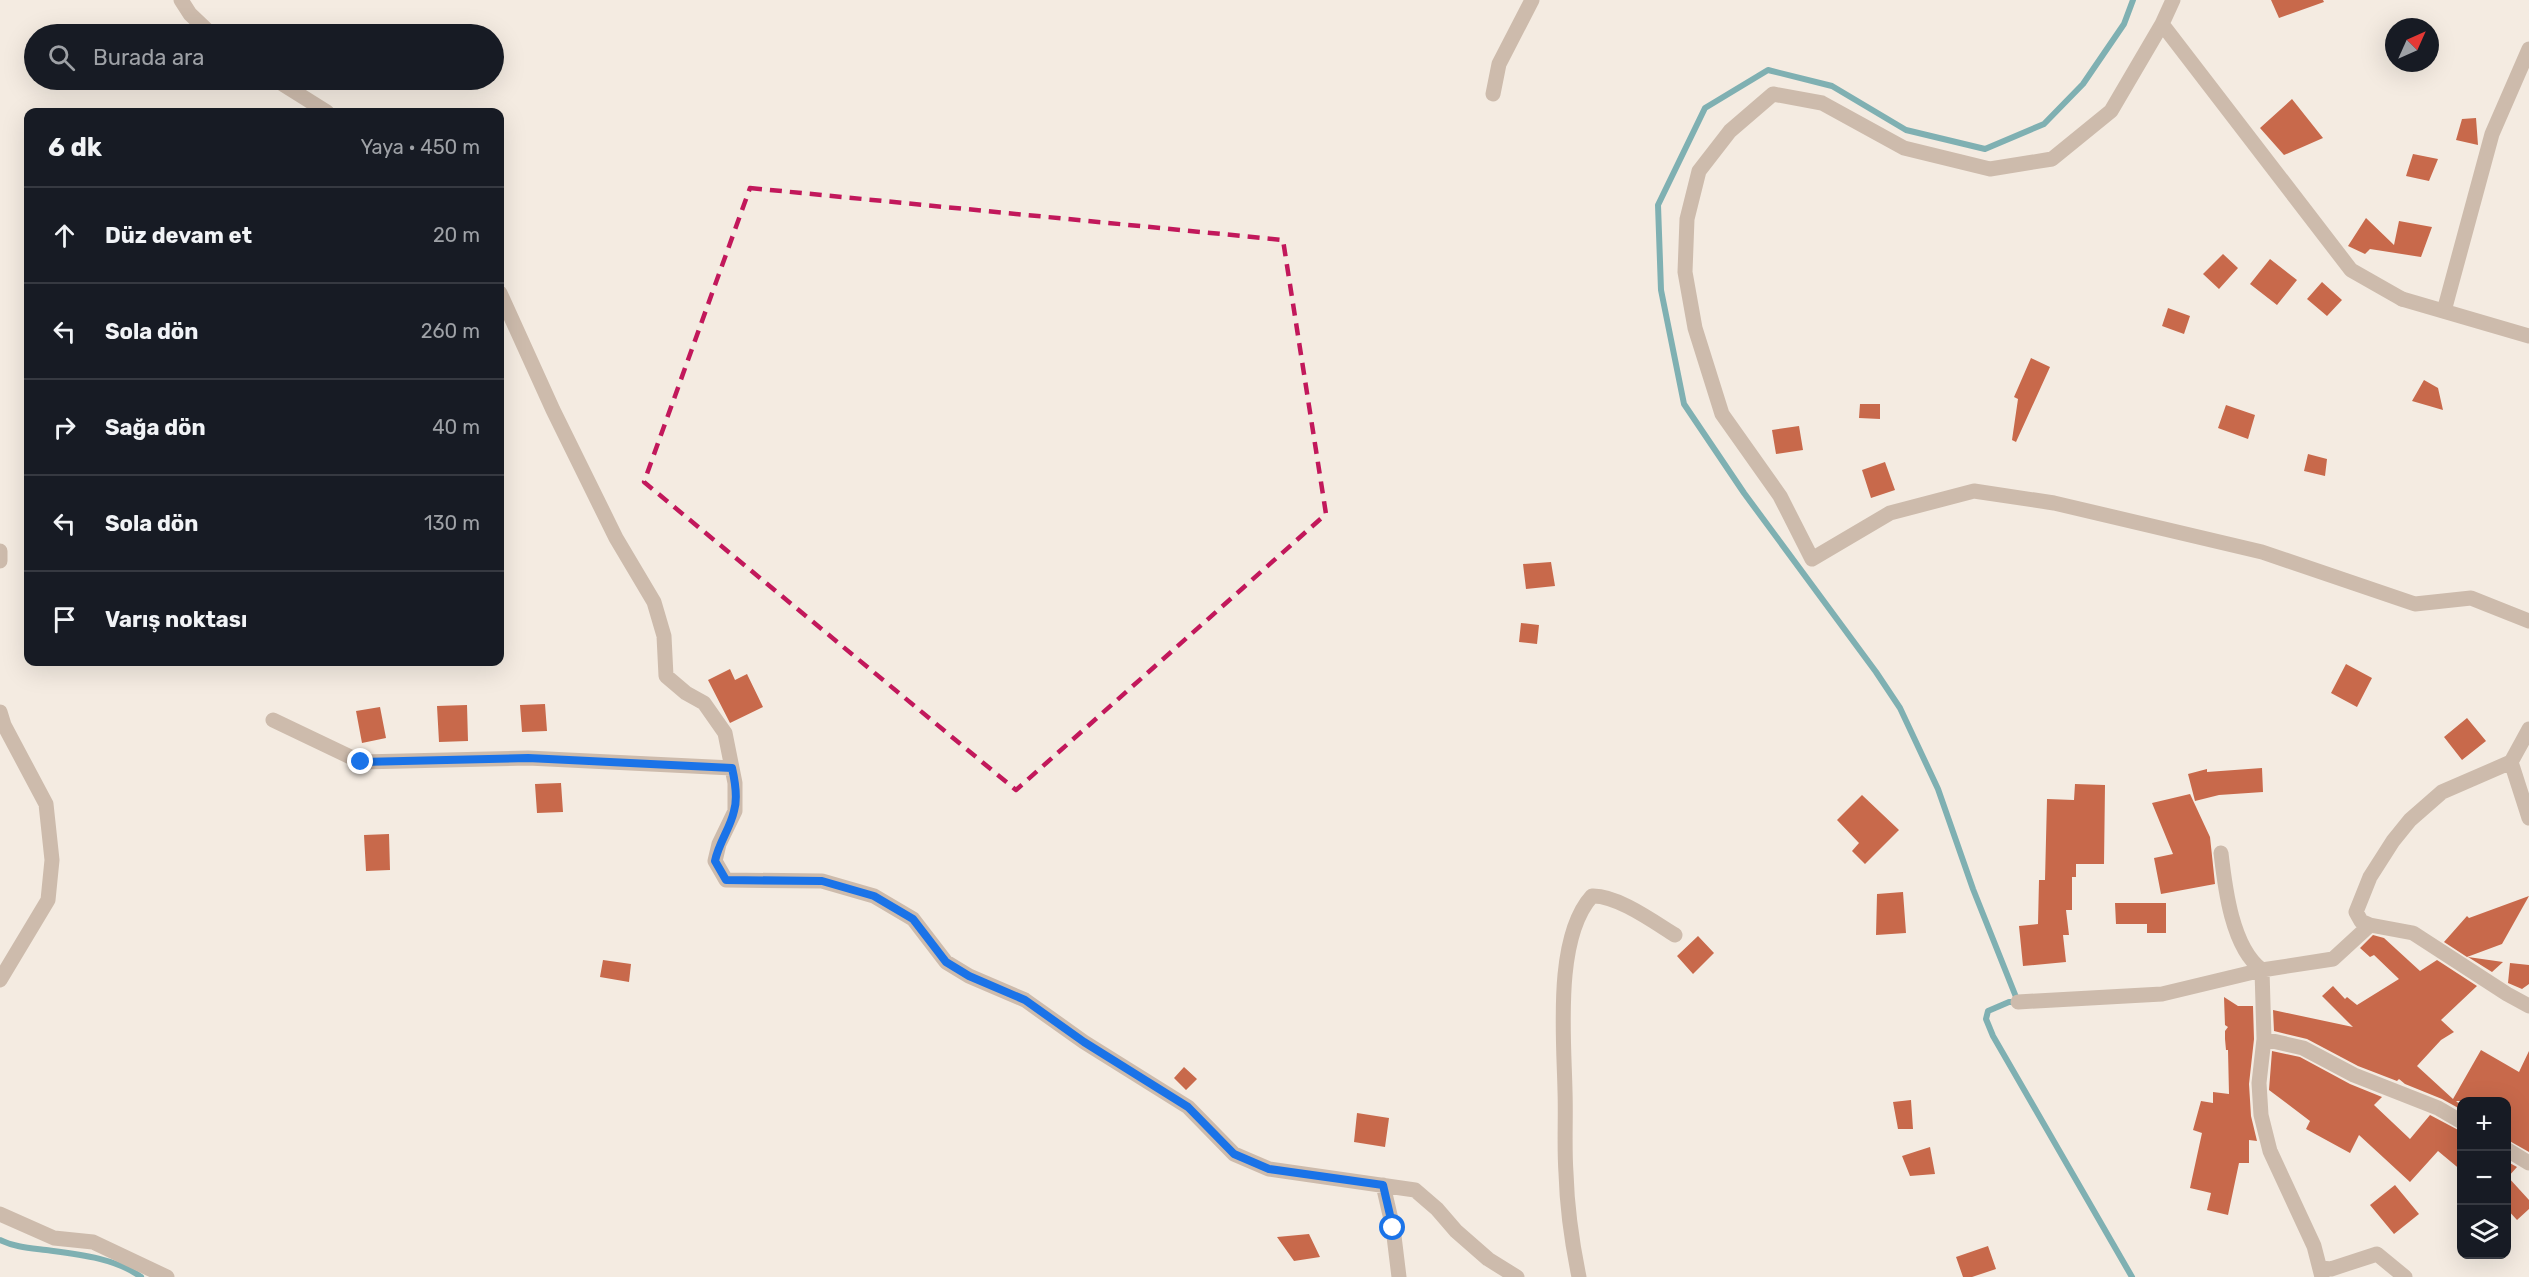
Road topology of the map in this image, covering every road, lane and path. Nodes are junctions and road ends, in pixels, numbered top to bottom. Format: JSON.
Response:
{"nodes":[{"id":1,"x":181,"y":0,"type":"edge"},
{"id":2,"x":1532,"y":0,"type":"edge"},
{"id":3,"x":2173,"y":0,"type":"edge"},
{"id":4,"x":200,"y":24,"type":"edge"},
{"id":5,"x":2162,"y":24,"type":"junction"},
{"id":6,"x":2529,"y":49,"type":"edge"},
{"id":7,"x":292,"y":90,"type":"edge"},
{"id":8,"x":1492,"y":94,"type":"dead end"},
{"id":9,"x":321,"y":108,"type":"edge"},
{"id":10,"x":504,"y":302,"type":"edge"},
{"id":11,"x":2444,"y":311,"type":"junction"},
{"id":12,"x":2529,"y":336,"type":"edge"},
{"id":13,"x":0,"y":551,"type":"edge"},
{"id":14,"x":0,"y":561,"type":"edge"},
{"id":15,"x":2529,"y":621,"type":"edge"},
{"id":16,"x":0,"y":712,"type":"edge"},
{"id":17,"x":273,"y":720,"type":"dead end"},
{"id":18,"x":2528,"y":733,"type":"edge"},
{"id":19,"x":2511,"y":762,"type":"junction"},
{"id":20,"x":732,"y":768,"type":"junction"},
{"id":21,"x":2529,"y":818,"type":"edge"},
{"id":22,"x":2221,"y":853,"type":"dead end"},
{"id":23,"x":2370,"y":925,"type":"junction"},
{"id":24,"x":1675,"y":935,"type":"dead end"},
{"id":25,"x":2262,"y":970,"type":"junction"},
{"id":26,"x":0,"y":980,"type":"edge"},
{"id":27,"x":2018,"y":1002,"type":"dead end"},
{"id":28,"x":2529,"y":1006,"type":"edge"},
{"id":29,"x":2264,"y":1040,"type":"junction"},
{"id":30,"x":2457,"y":1119,"type":"edge"},
{"id":31,"x":2509,"y":1151,"type":"edge"},
{"id":32,"x":2529,"y":1163,"type":"edge"},
{"id":33,"x":1383,"y":1185,"type":"junction"},
{"id":34,"x":0,"y":1214,"type":"edge"},
{"id":35,"x":2322,"y":1273,"type":"edge"},
{"id":36,"x":166,"y":1277,"type":"edge"},
{"id":37,"x":1400,"y":1277,"type":"edge"},
{"id":38,"x":1517,"y":1277,"type":"edge"},
{"id":39,"x":1579,"y":1277,"type":"edge"},
{"id":40,"x":2405,"y":1277,"type":"edge"}],
"edges":[{"from":1,"to":4,"type":"street"},
{"from":2,"to":8,"type":"street"},
{"from":3,"to":5,"type":"street"},
{"from":5,"to":11,"type":"street"},
{"from":5,"to":15,"type":"street"},
{"from":6,"to":11,"type":"street"},
{"from":7,"to":9,"type":"street"},
{"from":10,"to":20,"type":"street"},
{"from":11,"to":12,"type":"street"},
{"from":13,"to":14,"type":"street"},
{"from":16,"to":26,"type":"street"},
{"from":17,"to":20,"type":"street"},
{"from":18,"to":19,"type":"street"},
{"from":19,"to":21,"type":"street"},
{"from":19,"to":23,"type":"street"},
{"from":20,"to":33,"type":"street"},
{"from":22,"to":25,"type":"street"},
{"from":23,"to":25,"type":"street"},
{"from":23,"to":28,"type":"street"},
{"from":24,"to":39,"type":"street"},
{"from":25,"to":27,"type":"street"},
{"from":25,"to":29,"type":"street"},
{"from":29,"to":30,"type":"street"},
{"from":29,"to":35,"type":"street"},
{"from":31,"to":32,"type":"street"},
{"from":33,"to":37,"type":"street"},
{"from":33,"to":38,"type":"street"},
{"from":34,"to":36,"type":"street"},
{"from":35,"to":40,"type":"street"}]}
